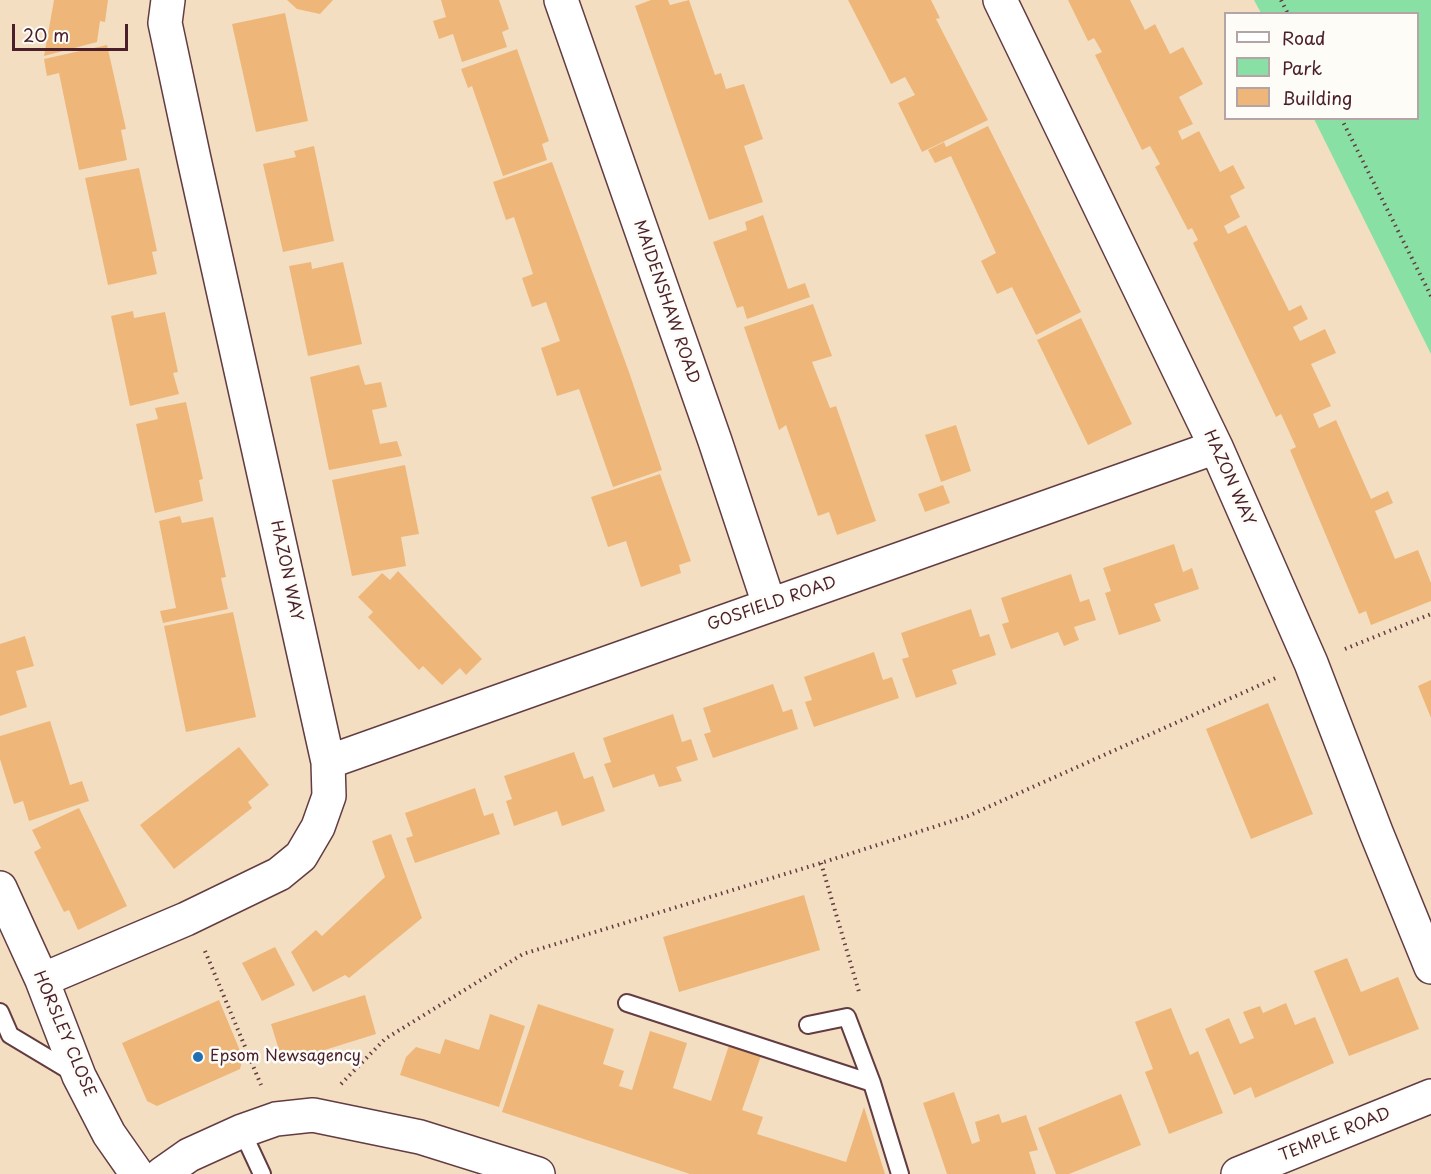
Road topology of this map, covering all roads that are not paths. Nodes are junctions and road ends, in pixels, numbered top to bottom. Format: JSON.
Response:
{"nodes":[{"id":1,"x":168,"y":0,"type":"edge"},
{"id":2,"x":561,"y":0,"type":"edge"},
{"id":3,"x":1000,"y":0,"type":"edge"},
{"id":4,"x":1216,"y":447,"type":"junction"},
{"id":5,"x":770,"y":604,"type":"junction"},
{"id":6,"x":328,"y":762,"type":"junction"},
{"id":7,"x":0,"y":888,"type":"edge"},
{"id":8,"x":1431,"y":967,"type":"edge"},
{"id":9,"x":42,"y":981,"type":"junction"},
{"id":10,"x":627,"y":1003,"type":"dead end"},
{"id":11,"x":0,"y":1012,"type":"edge"},
{"id":12,"x":808,"y":1025,"type":"dead end"},
{"id":13,"x":78,"y":1076,"type":"junction"},
{"id":14,"x":872,"y":1083,"type":"junction"},
{"id":15,"x":1431,"y":1096,"type":"edge"},
{"id":16,"x":242,"y":1131,"type":"junction"},
{"id":17,"x":136,"y":1174,"type":"edge"},
{"id":18,"x":162,"y":1174,"type":"edge"},
{"id":19,"x":262,"y":1174,"type":"edge"},
{"id":20,"x":538,"y":1174,"type":"edge"},
{"id":21,"x":900,"y":1174,"type":"edge"},
{"id":22,"x":1238,"y":1174,"type":"edge"}],
"edges":[{"from":1,"to":6,"type":"street","name":"HAZON WAY"},
{"from":2,"to":5,"type":"street","name":"MAIDENSHAW ROAD"},
{"from":3,"to":4,"type":"street","name":"HAZON WAY"},
{"from":4,"to":5,"type":"street","name":"GOSFIELD ROAD"},
{"from":4,"to":8,"type":"street","name":"HAZON WAY"},
{"from":5,"to":6,"type":"street","name":"GOSFIELD ROAD"},
{"from":6,"to":9,"type":"street","name":"HAZON WAY"},
{"from":7,"to":9,"type":"street","name":"HORSLEY CLOSE"},
{"from":9,"to":13,"type":"street","name":"HORSLEY CLOSE"},
{"from":10,"to":14,"type":"lane"},
{"from":11,"to":13,"type":"lane"},
{"from":12,"to":14,"type":"lane"},
{"from":13,"to":17,"type":"street","name":"HORSLEY CLOSE"},
{"from":14,"to":21,"type":"lane"},
{"from":15,"to":22,"type":"street","name":"TEMPLE ROAD"},
{"from":16,"to":18,"type":"street"},
{"from":16,"to":19,"type":"lane"},
{"from":16,"to":20,"type":"street"}]}
